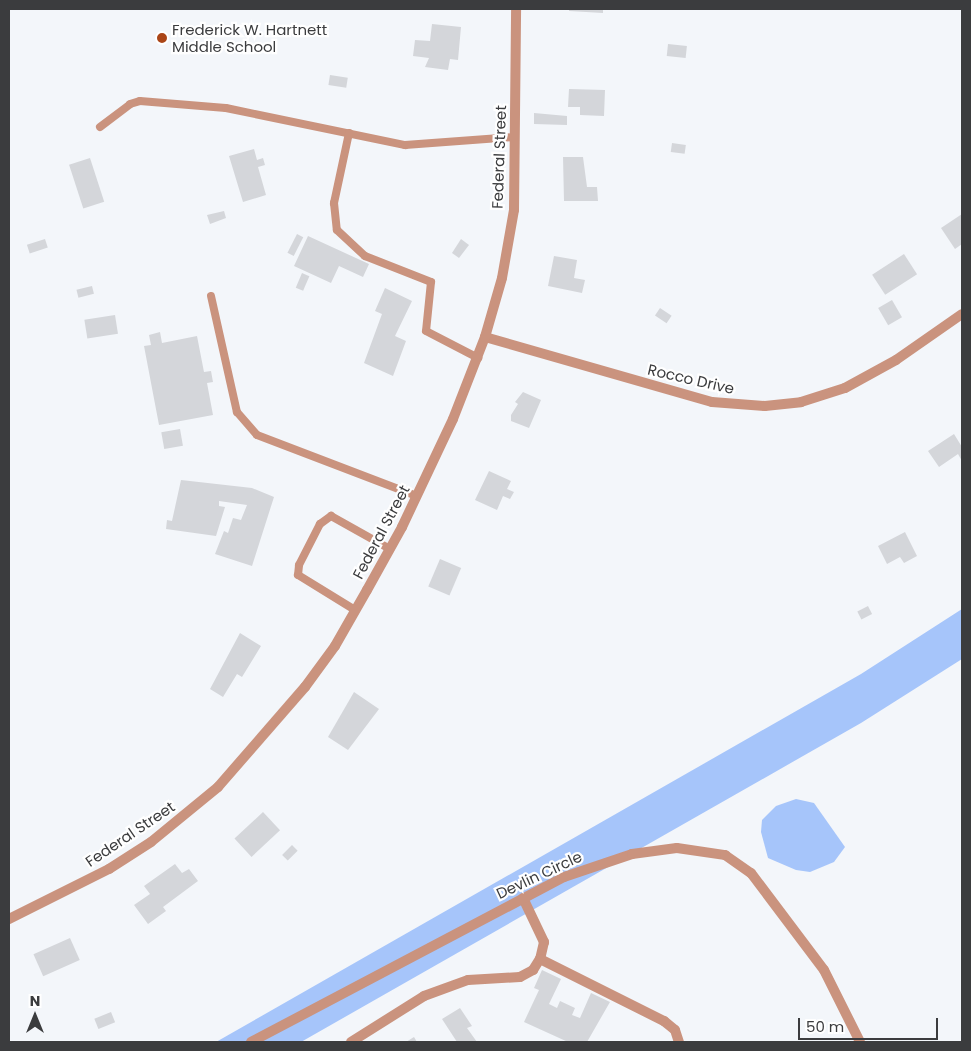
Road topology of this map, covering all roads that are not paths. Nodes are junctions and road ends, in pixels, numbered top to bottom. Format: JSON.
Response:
{"nodes":[{"id":1,"x":516,"y":9,"type":"edge"},
{"id":2,"x":100,"y":127,"type":"dead end"},
{"id":3,"x":349,"y":133,"type":"junction"},
{"id":4,"x":516,"y":137,"type":"junction"},
{"id":5,"x":211,"y":296,"type":"dead end"},
{"id":6,"x":962,"y":314,"type":"edge"},
{"id":7,"x":486,"y":337,"type":"junction"},
{"id":8,"x":478,"y":358,"type":"junction"},
{"id":9,"x":417,"y":496,"type":"junction"},
{"id":10,"x":390,"y":549,"type":"junction"},
{"id":11,"x":356,"y":610,"type":"junction"},
{"id":12,"x":523,"y":898,"type":"junction"},
{"id":13,"x":9,"y":919,"type":"edge"},
{"id":14,"x":540,"y":959,"type":"junction"},
{"id":15,"x":251,"y":1042,"type":"edge"},
{"id":16,"x":352,"y":1042,"type":"edge"},
{"id":17,"x":679,"y":1042,"type":"edge"},
{"id":18,"x":860,"y":1042,"type":"edge"}],
"edges":[{"from":1,"to":4,"type":"street","name":"Federal Street"},
{"from":2,"to":3,"type":"lane"},
{"from":3,"to":4,"type":"lane"},
{"from":3,"to":8,"type":"lane"},
{"from":4,"to":7,"type":"street","name":"Federal Street"},
{"from":5,"to":9,"type":"lane"},
{"from":6,"to":7,"type":"street","name":"Rocco Drive"},
{"from":7,"to":8,"type":"street","name":"Federal Street"},
{"from":8,"to":9,"type":"street","name":"Federal Street"},
{"from":9,"to":10,"type":"street","name":"Federal Street"},
{"from":10,"to":11,"type":"street","name":"Federal Street"},
{"from":10,"to":11,"type":"lane"},
{"from":11,"to":13,"type":"street","name":"Federal Street"},
{"from":12,"to":14,"type":"street"},
{"from":12,"to":15,"type":"street","name":"Devlin Circle"},
{"from":12,"to":18,"type":"street","name":"Devlin Circle"},
{"from":14,"to":16,"type":"street"},
{"from":14,"to":17,"type":"street"}]}
